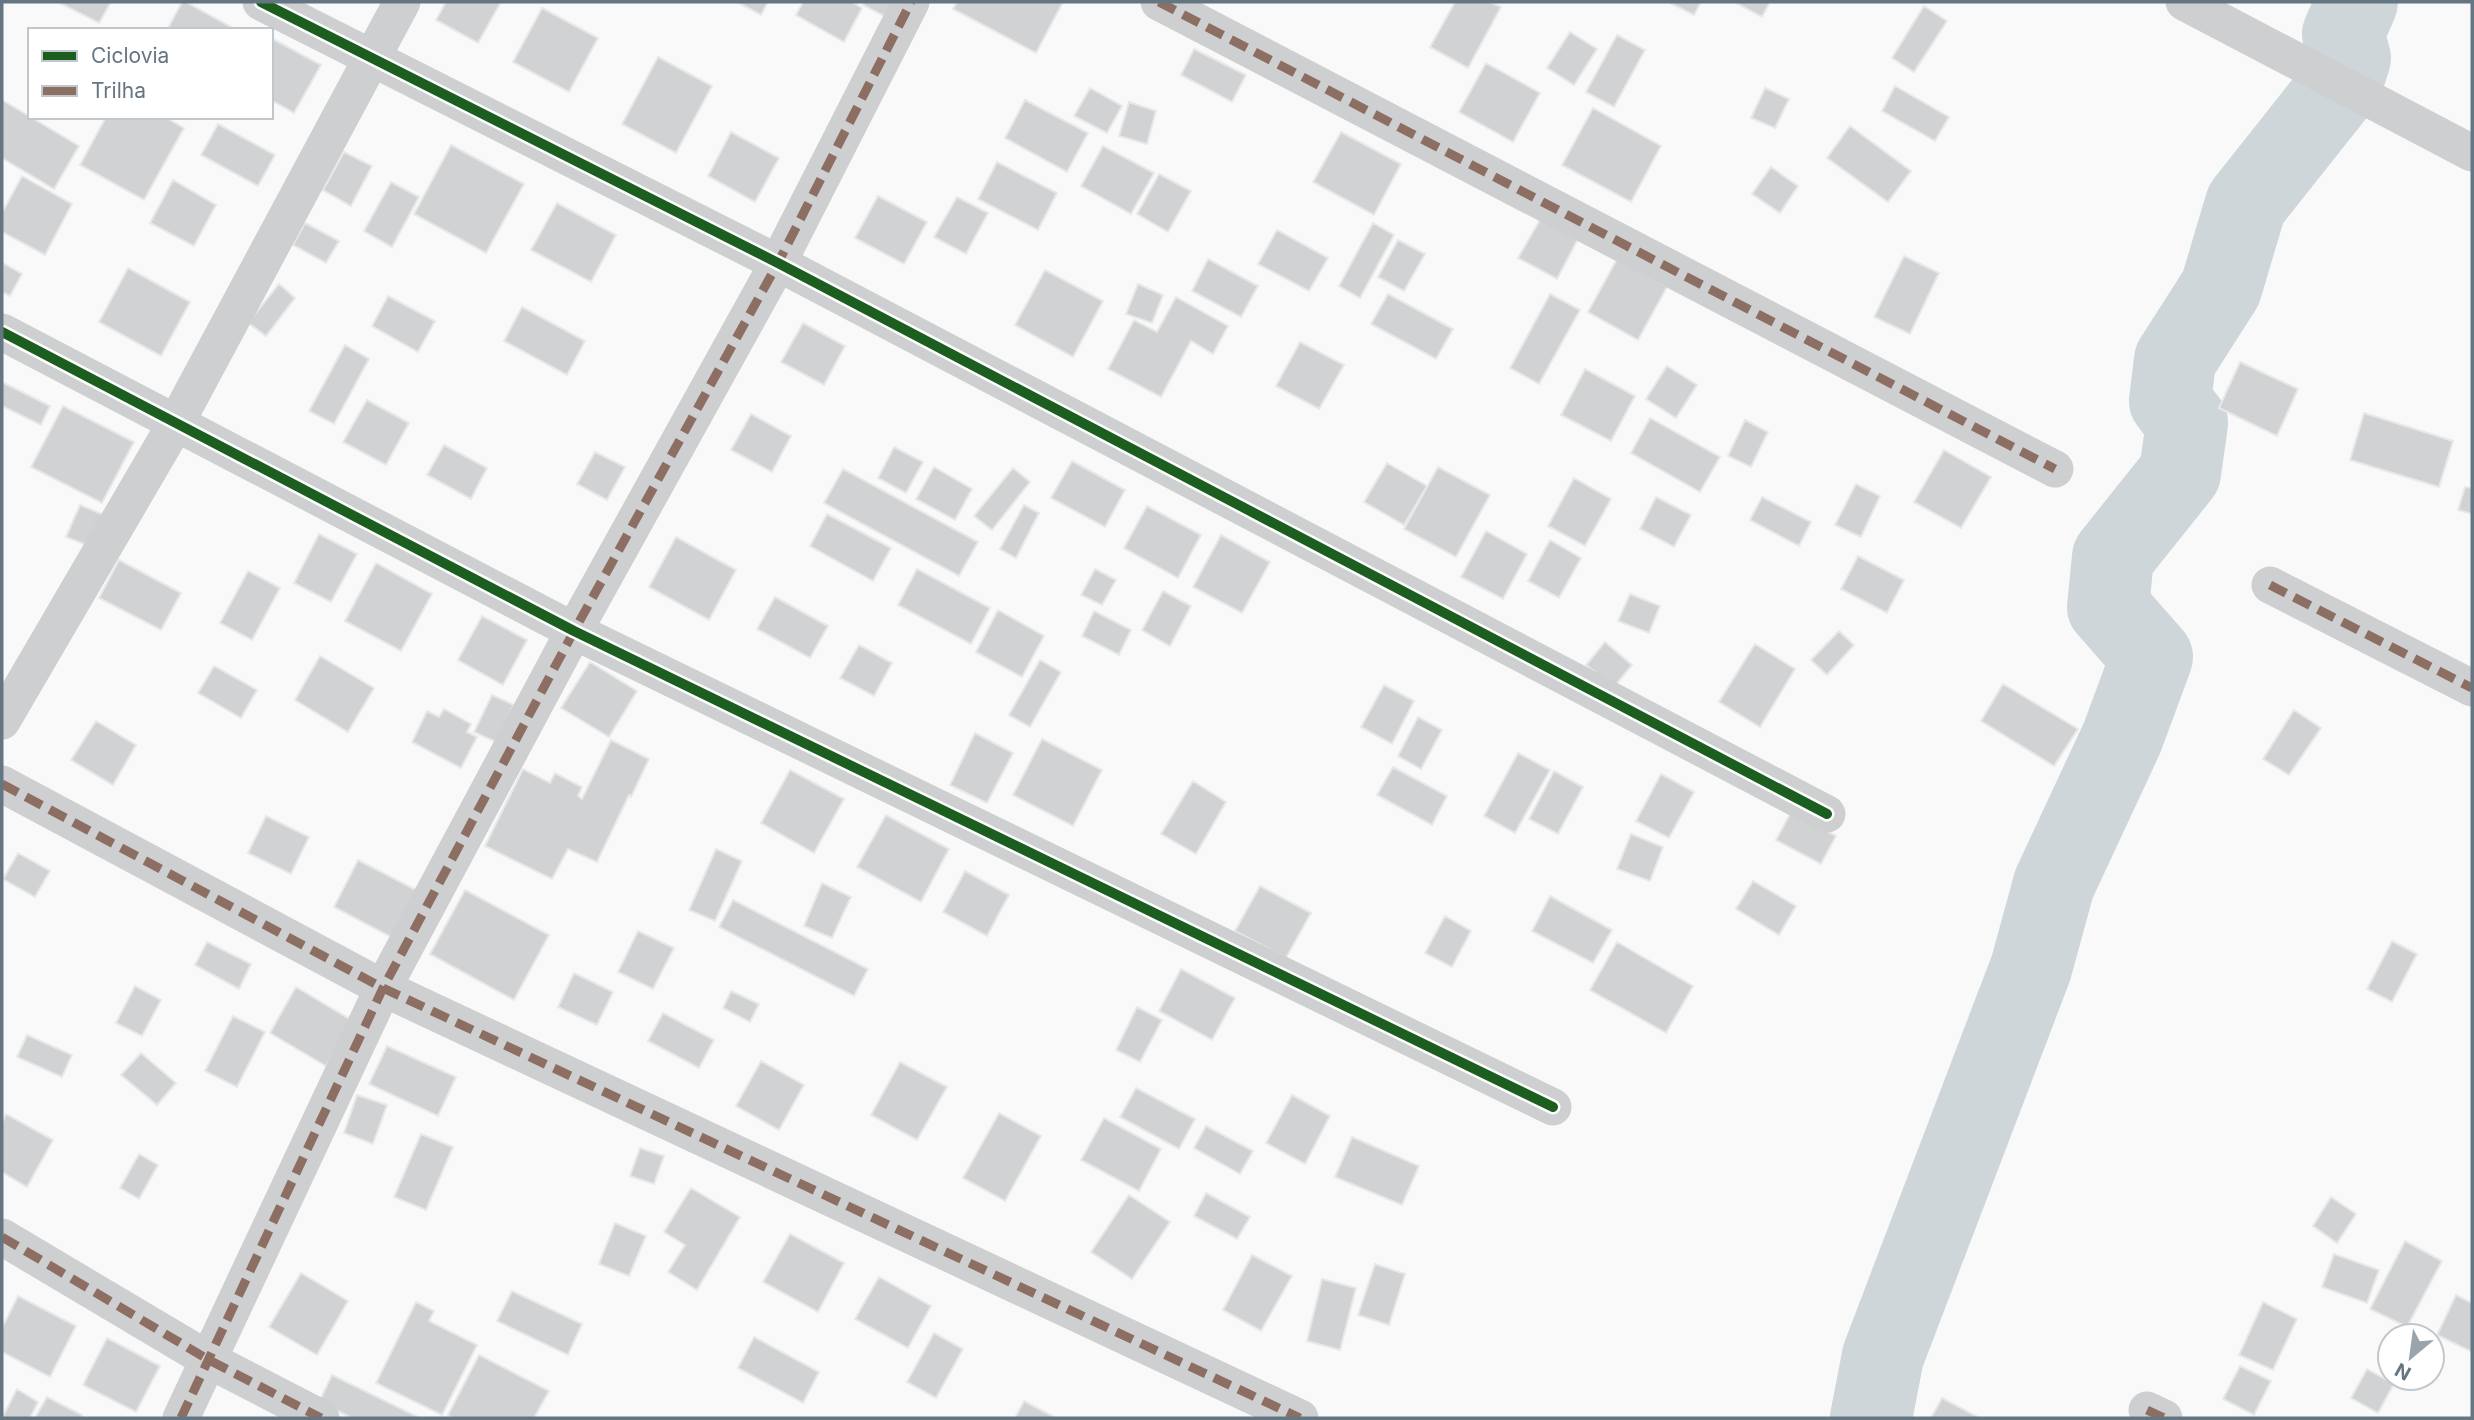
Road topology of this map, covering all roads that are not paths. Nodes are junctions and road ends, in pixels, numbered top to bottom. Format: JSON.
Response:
{"nodes":[{"id":1,"x":261,"y":2,"type":"edge"},
{"id":2,"x":402,"y":2,"type":"edge"},
{"id":3,"x":912,"y":2,"type":"edge"},
{"id":4,"x":1159,"y":2,"type":"edge"},
{"id":5,"x":2184,"y":2,"type":"edge"},
{"id":6,"x":373,"y":59,"type":"junction"},
{"id":7,"x":2472,"y":153,"type":"edge"},
{"id":8,"x":778,"y":263,"type":"junction"},
{"id":9,"x":2,"y":332,"type":"edge"},
{"id":10,"x":176,"y":423,"type":"junction"},
{"id":11,"x":2055,"y":468,"type":"dead end"},
{"id":12,"x":2270,"y":585,"type":"dead end"},
{"id":13,"x":574,"y":631,"type":"junction"},
{"id":14,"x":2472,"y":688,"type":"edge"},
{"id":15,"x":2,"y":721,"type":"edge"},
{"id":16,"x":2,"y":784,"type":"edge"},
{"id":17,"x":1827,"y":814,"type":"dead end"},
{"id":18,"x":383,"y":988,"type":"junction"},
{"id":19,"x":1553,"y":1107,"type":"dead end"},
{"id":20,"x":2,"y":1237,"type":"edge"},
{"id":21,"x":209,"y":1360,"type":"junction"},
{"id":22,"x":181,"y":1418,"type":"edge"},
{"id":23,"x":321,"y":1418,"type":"edge"},
{"id":24,"x":1300,"y":1418,"type":"edge"}],
"edges":[{"from":1,"to":6,"type":"street"},
{"from":2,"to":6,"type":"street"},
{"from":3,"to":8,"type":"street"},
{"from":4,"to":11,"type":"street"},
{"from":5,"to":7,"type":"street"},
{"from":6,"to":8,"type":"street"},
{"from":6,"to":10,"type":"street"},
{"from":8,"to":13,"type":"street"},
{"from":8,"to":17,"type":"street"},
{"from":9,"to":10,"type":"street"},
{"from":10,"to":13,"type":"street"},
{"from":10,"to":15,"type":"street"},
{"from":12,"to":14,"type":"street"},
{"from":13,"to":18,"type":"street"},
{"from":13,"to":19,"type":"street"},
{"from":16,"to":18,"type":"street"},
{"from":18,"to":21,"type":"street"},
{"from":18,"to":24,"type":"street"},
{"from":20,"to":21,"type":"street"},
{"from":21,"to":22,"type":"street"},
{"from":21,"to":23,"type":"street"}]}
